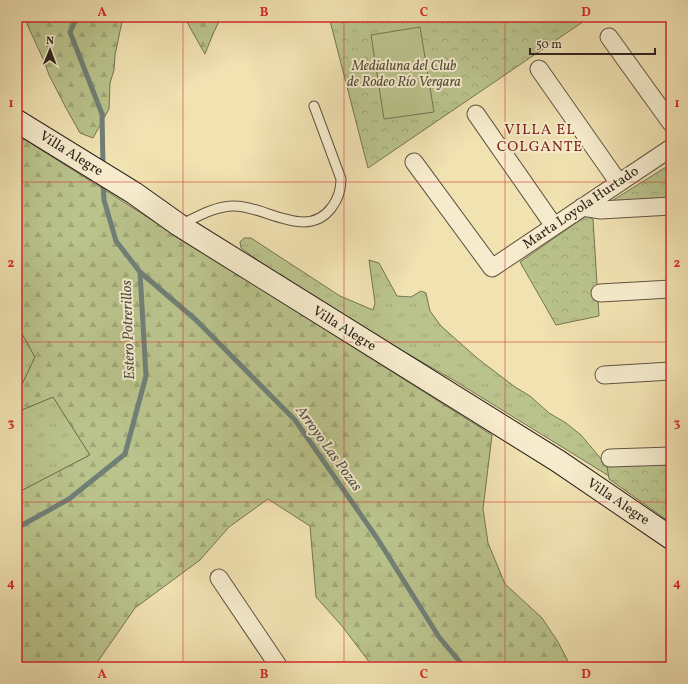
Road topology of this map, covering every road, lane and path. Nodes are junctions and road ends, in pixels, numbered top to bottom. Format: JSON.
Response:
{"nodes":[{"id":1,"x":609,"y":36,"type":"dead end"},
{"id":2,"x":539,"y":70,"type":"dead end"},
{"id":3,"x":314,"y":106,"type":"dead end"},
{"id":4,"x":476,"y":114,"type":"dead end"},
{"id":5,"x":17,"y":121,"type":"edge"},
{"id":6,"x":671,"y":124,"type":"edge"},
{"id":7,"x":671,"y":148,"type":"edge"},
{"id":8,"x":414,"y":162,"type":"dead end"},
{"id":9,"x":619,"y":183,"type":"junction"},
{"id":10,"x":671,"y":206,"type":"edge"},
{"id":11,"x":582,"y":207,"type":"junction"},
{"id":12,"x":179,"y":225,"type":"junction"},
{"id":13,"x":554,"y":226,"type":"junction"},
{"id":14,"x":671,"y":289,"type":"edge"},
{"id":15,"x":600,"y":293,"type":"dead end"},
{"id":16,"x":671,"y":371,"type":"edge"},
{"id":17,"x":604,"y":375,"type":"dead end"},
{"id":18,"x":671,"y":456,"type":"edge"},
{"id":19,"x":610,"y":458,"type":"dead end"},
{"id":20,"x":671,"y":538,"type":"edge"},
{"id":21,"x":219,"y":578,"type":"dead end"},
{"id":22,"x":279,"y":667,"type":"edge"}],
"edges":[{"from":1,"to":6,"type":"street"},
{"from":2,"to":9,"type":"street"},
{"from":3,"to":12,"type":"lane"},
{"from":4,"to":13,"type":"street"},
{"from":5,"to":12,"type":"main road","name":"Villa Alegre"},
{"from":7,"to":9,"type":"street","name":"Marta Loyola Hurtado"},
{"from":8,"to":13,"type":"street","name":"Marta Loyola Hurtado"},
{"from":9,"to":11,"type":"street","name":"Marta Loyola Hurtado"},
{"from":10,"to":11,"type":"street"},
{"from":11,"to":13,"type":"street","name":"Marta Loyola Hurtado"},
{"from":12,"to":20,"type":"main road","name":"Villa Alegre"},
{"from":14,"to":15,"type":"street"},
{"from":16,"to":17,"type":"street"},
{"from":18,"to":19,"type":"street"},
{"from":21,"to":22,"type":"street"}]}
